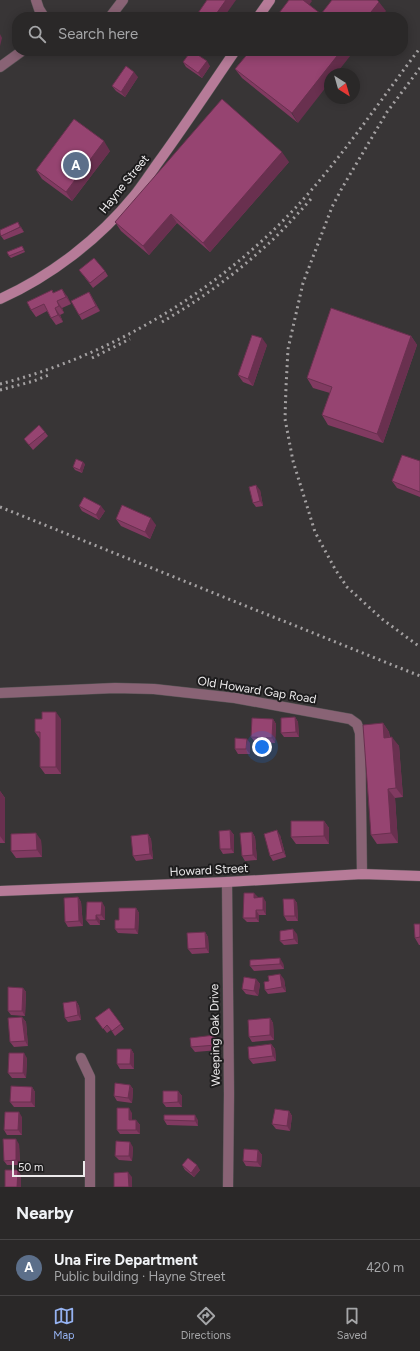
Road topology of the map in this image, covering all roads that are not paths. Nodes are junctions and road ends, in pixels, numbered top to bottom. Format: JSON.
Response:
{"nodes":[{"id":1,"x":36,"y":0,"type":"edge"},
{"id":2,"x":123,"y":0,"type":"edge"},
{"id":3,"x":270,"y":0,"type":"edge"},
{"id":4,"x":41,"y":12,"type":"edge"},
{"id":5,"x":114,"y":12,"type":"edge"},
{"id":6,"x":262,"y":12,"type":"edge"},
{"id":7,"x":16,"y":56,"type":"edge"},
{"id":8,"x":232,"y":56,"type":"edge"},
{"id":9,"x":0,"y":68,"type":"edge"},
{"id":10,"x":0,"y":299,"type":"edge"},
{"id":11,"x":0,"y":693,"type":"edge"},
{"id":12,"x":362,"y":874,"type":"junction"},
{"id":13,"x":420,"y":876,"type":"edge"},
{"id":14,"x":227,"y":882,"type":"junction"},
{"id":15,"x":0,"y":892,"type":"edge"},
{"id":16,"x":82,"y":1058,"type":"dead end"},
{"id":17,"x":90,"y":1187,"type":"edge"},
{"id":18,"x":228,"y":1187,"type":"edge"}],
"edges":[{"from":1,"to":4,"type":"street"},
{"from":2,"to":5,"type":"street"},
{"from":3,"to":6,"type":"street"},
{"from":7,"to":9,"type":"street"},
{"from":8,"to":10,"type":"street","name":"Hayne Street"},
{"from":11,"to":12,"type":"street","name":"Old Howard Gap Road"},
{"from":12,"to":13,"type":"street","name":"Howard Street"},
{"from":12,"to":14,"type":"street","name":"Howard Street"},
{"from":14,"to":15,"type":"street","name":"Howard Street"},
{"from":14,"to":18,"type":"street","name":"Weeping Oak Drive"},
{"from":16,"to":17,"type":"street"}]}
